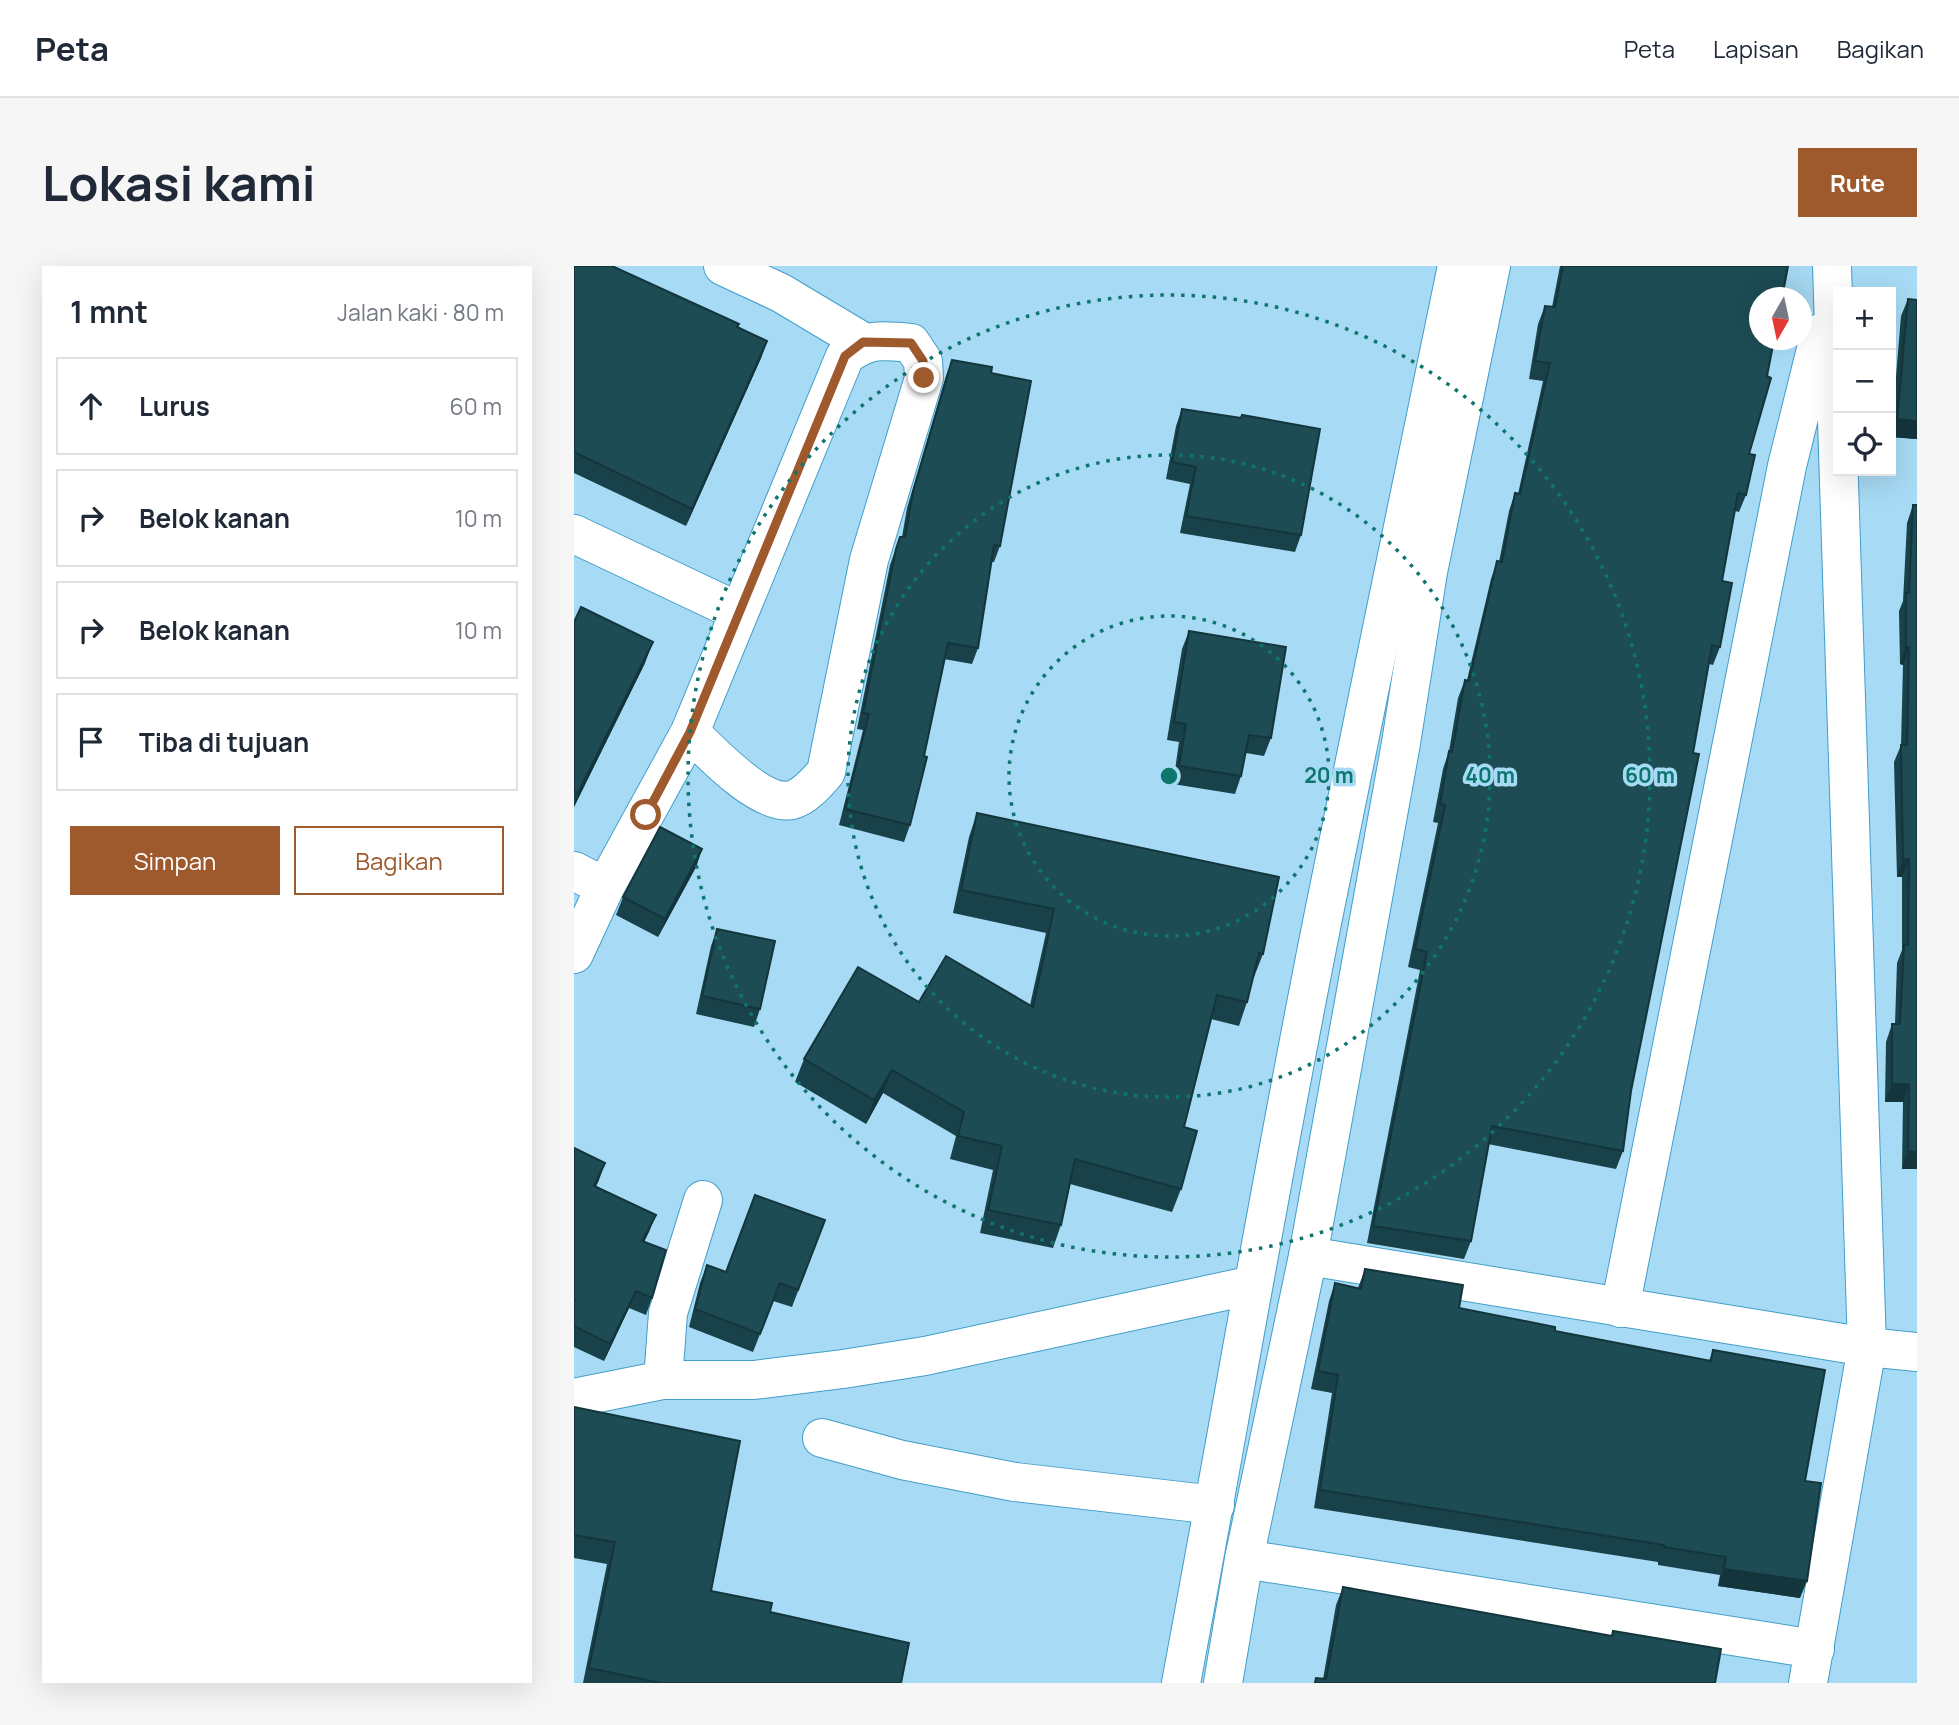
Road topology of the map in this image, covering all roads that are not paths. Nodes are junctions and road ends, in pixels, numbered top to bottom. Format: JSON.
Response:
{"nodes":[{"id":1,"x":723,"y":266,"type":"edge"},
{"id":2,"x":1457,"y":266,"type":"edge"},
{"id":3,"x":1491,"y":266,"type":"edge"},
{"id":4,"x":1832,"y":275,"type":"edge"},
{"id":5,"x":863,"y":342,"type":"junction"},
{"id":6,"x":574,"y":534,"type":"edge"},
{"id":7,"x":738,"y":612,"type":"junction"},
{"id":8,"x":690,"y":732,"type":"junction"},
{"id":9,"x":590,"y":879,"type":"edge"},
{"id":10,"x":574,"y":954,"type":"edge"},
{"id":11,"x":703,"y":1200,"type":"dead end"},
{"id":12,"x":1308,"y":1256,"type":"junction"},
{"id":13,"x":1253,"y":1284,"type":"junction"},
{"id":14,"x":1620,"y":1308,"type":"junction"},
{"id":15,"x":1867,"y":1347,"type":"junction"},
{"id":16,"x":1917,"y":1352,"type":"edge"},
{"id":17,"x":663,"y":1380,"type":"junction"},
{"id":18,"x":574,"y":1398,"type":"edge"},
{"id":19,"x":822,"y":1438,"type":"dead end"},
{"id":20,"x":1215,"y":1506,"type":"junction"},
{"id":21,"x":1244,"y":1559,"type":"junction"},
{"id":22,"x":1811,"y":1666,"type":"edge"},
{"id":23,"x":1181,"y":1683,"type":"edge"},
{"id":24,"x":1223,"y":1683,"type":"edge"}],
"edges":[{"from":1,"to":5,"type":"street"},
{"from":2,"to":13,"type":"street"},
{"from":3,"to":12,"type":"street"},
{"from":4,"to":14,"type":"street"},
{"from":4,"to":15,"type":"street"},
{"from":5,"to":7,"type":"street"},
{"from":5,"to":8,"type":"street"},
{"from":6,"to":7,"type":"street"},
{"from":7,"to":8,"type":"street"},
{"from":8,"to":9,"type":"street"},
{"from":9,"to":10,"type":"street"},
{"from":11,"to":17,"type":"street"},
{"from":12,"to":14,"type":"street"},
{"from":12,"to":21,"type":"street"},
{"from":13,"to":17,"type":"street"},
{"from":13,"to":20,"type":"street"},
{"from":14,"to":15,"type":"street"},
{"from":15,"to":16,"type":"street"},
{"from":15,"to":22,"type":"street"},
{"from":17,"to":18,"type":"street"},
{"from":19,"to":20,"type":"street"},
{"from":20,"to":23,"type":"street"},
{"from":21,"to":22,"type":"street"},
{"from":21,"to":24,"type":"street"}]}
